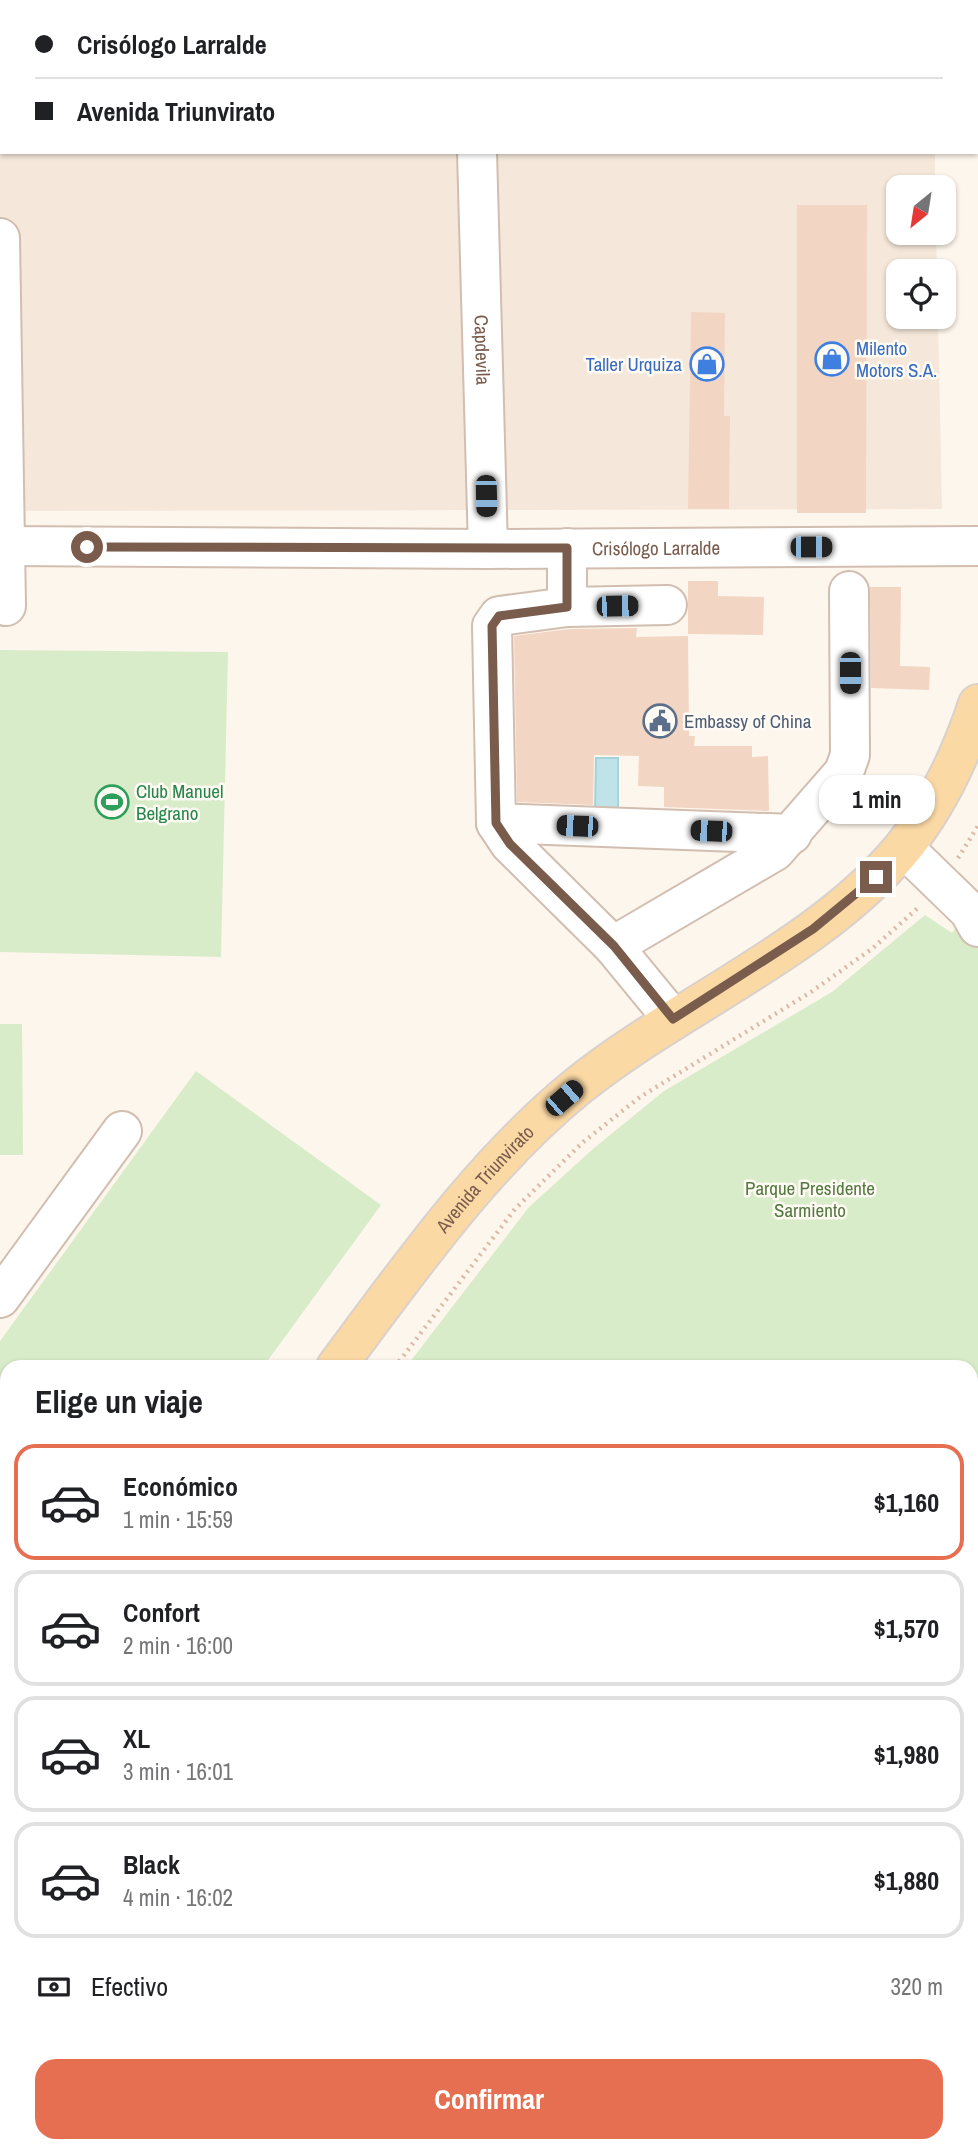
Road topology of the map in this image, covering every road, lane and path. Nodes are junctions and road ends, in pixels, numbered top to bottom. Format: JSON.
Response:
{"nodes":[{"id":1,"x":477,"y":154,"type":"edge"},
{"id":2,"x":0,"y":238,"type":"edge"},
{"id":3,"x":978,"y":545,"type":"edge"},
{"id":4,"x":4,"y":546,"type":"edge"},
{"id":5,"x":567,"y":548,"type":"junction"},
{"id":6,"x":488,"y":549,"type":"junction"},
{"id":7,"x":849,"y":591,"type":"dead end"},
{"id":8,"x":667,"y":605,"type":"dead end"},
{"id":9,"x":6,"y":606,"type":"dead end"},
{"id":10,"x":567,"y":607,"type":"junction"},
{"id":11,"x":978,"y":704,"type":"edge"},
{"id":12,"x":496,"y":823,"type":"junction"},
{"id":13,"x":978,"y":826,"type":"edge"},
{"id":14,"x":792,"y":834,"type":"junction"},
{"id":15,"x":904,"y":848,"type":"junction"},
{"id":16,"x":940,"y":882,"type":"junction"},
{"id":17,"x":978,"y":927,"type":"edge"},
{"id":18,"x":614,"y":946,"type":"junction"},
{"id":19,"x":673,"y":1019,"type":"junction"},
{"id":20,"x":122,"y":1131,"type":"dead end"},
{"id":21,"x":0,"y":1298,"type":"edge"},
{"id":22,"x":341,"y":1360,"type":"edge"},
{"id":23,"x":400,"y":1360,"type":"edge"}],
"edges":[{"from":1,"to":6,"type":"street","name":"Capdevila"},
{"from":2,"to":4,"type":"street"},
{"from":3,"to":5,"type":"street","name":"Crisólogo Larralde"},
{"from":4,"to":6,"type":"street","name":"Crisólogo Larralde"},
{"from":4,"to":9,"type":"street"},
{"from":5,"to":6,"type":"street","name":"Crisólogo Larralde"},
{"from":5,"to":10,"type":"street"},
{"from":7,"to":14,"type":"street"},
{"from":8,"to":10,"type":"street"},
{"from":10,"to":12,"type":"street"},
{"from":11,"to":15,"type":"main road","name":"Avenida Triunvirato"},
{"from":12,"to":14,"type":"street"},
{"from":12,"to":18,"type":"street"},
{"from":13,"to":16,"type":"path"},
{"from":14,"to":18,"type":"street"},
{"from":15,"to":16,"type":"street"},
{"from":15,"to":19,"type":"main road","name":"Avenida Triunvirato"},
{"from":16,"to":17,"type":"street"},
{"from":16,"to":23,"type":"path"},
{"from":18,"to":19,"type":"street"},
{"from":19,"to":22,"type":"main road","name":"Avenida Triunvirato"},
{"from":20,"to":21,"type":"street"}]}
